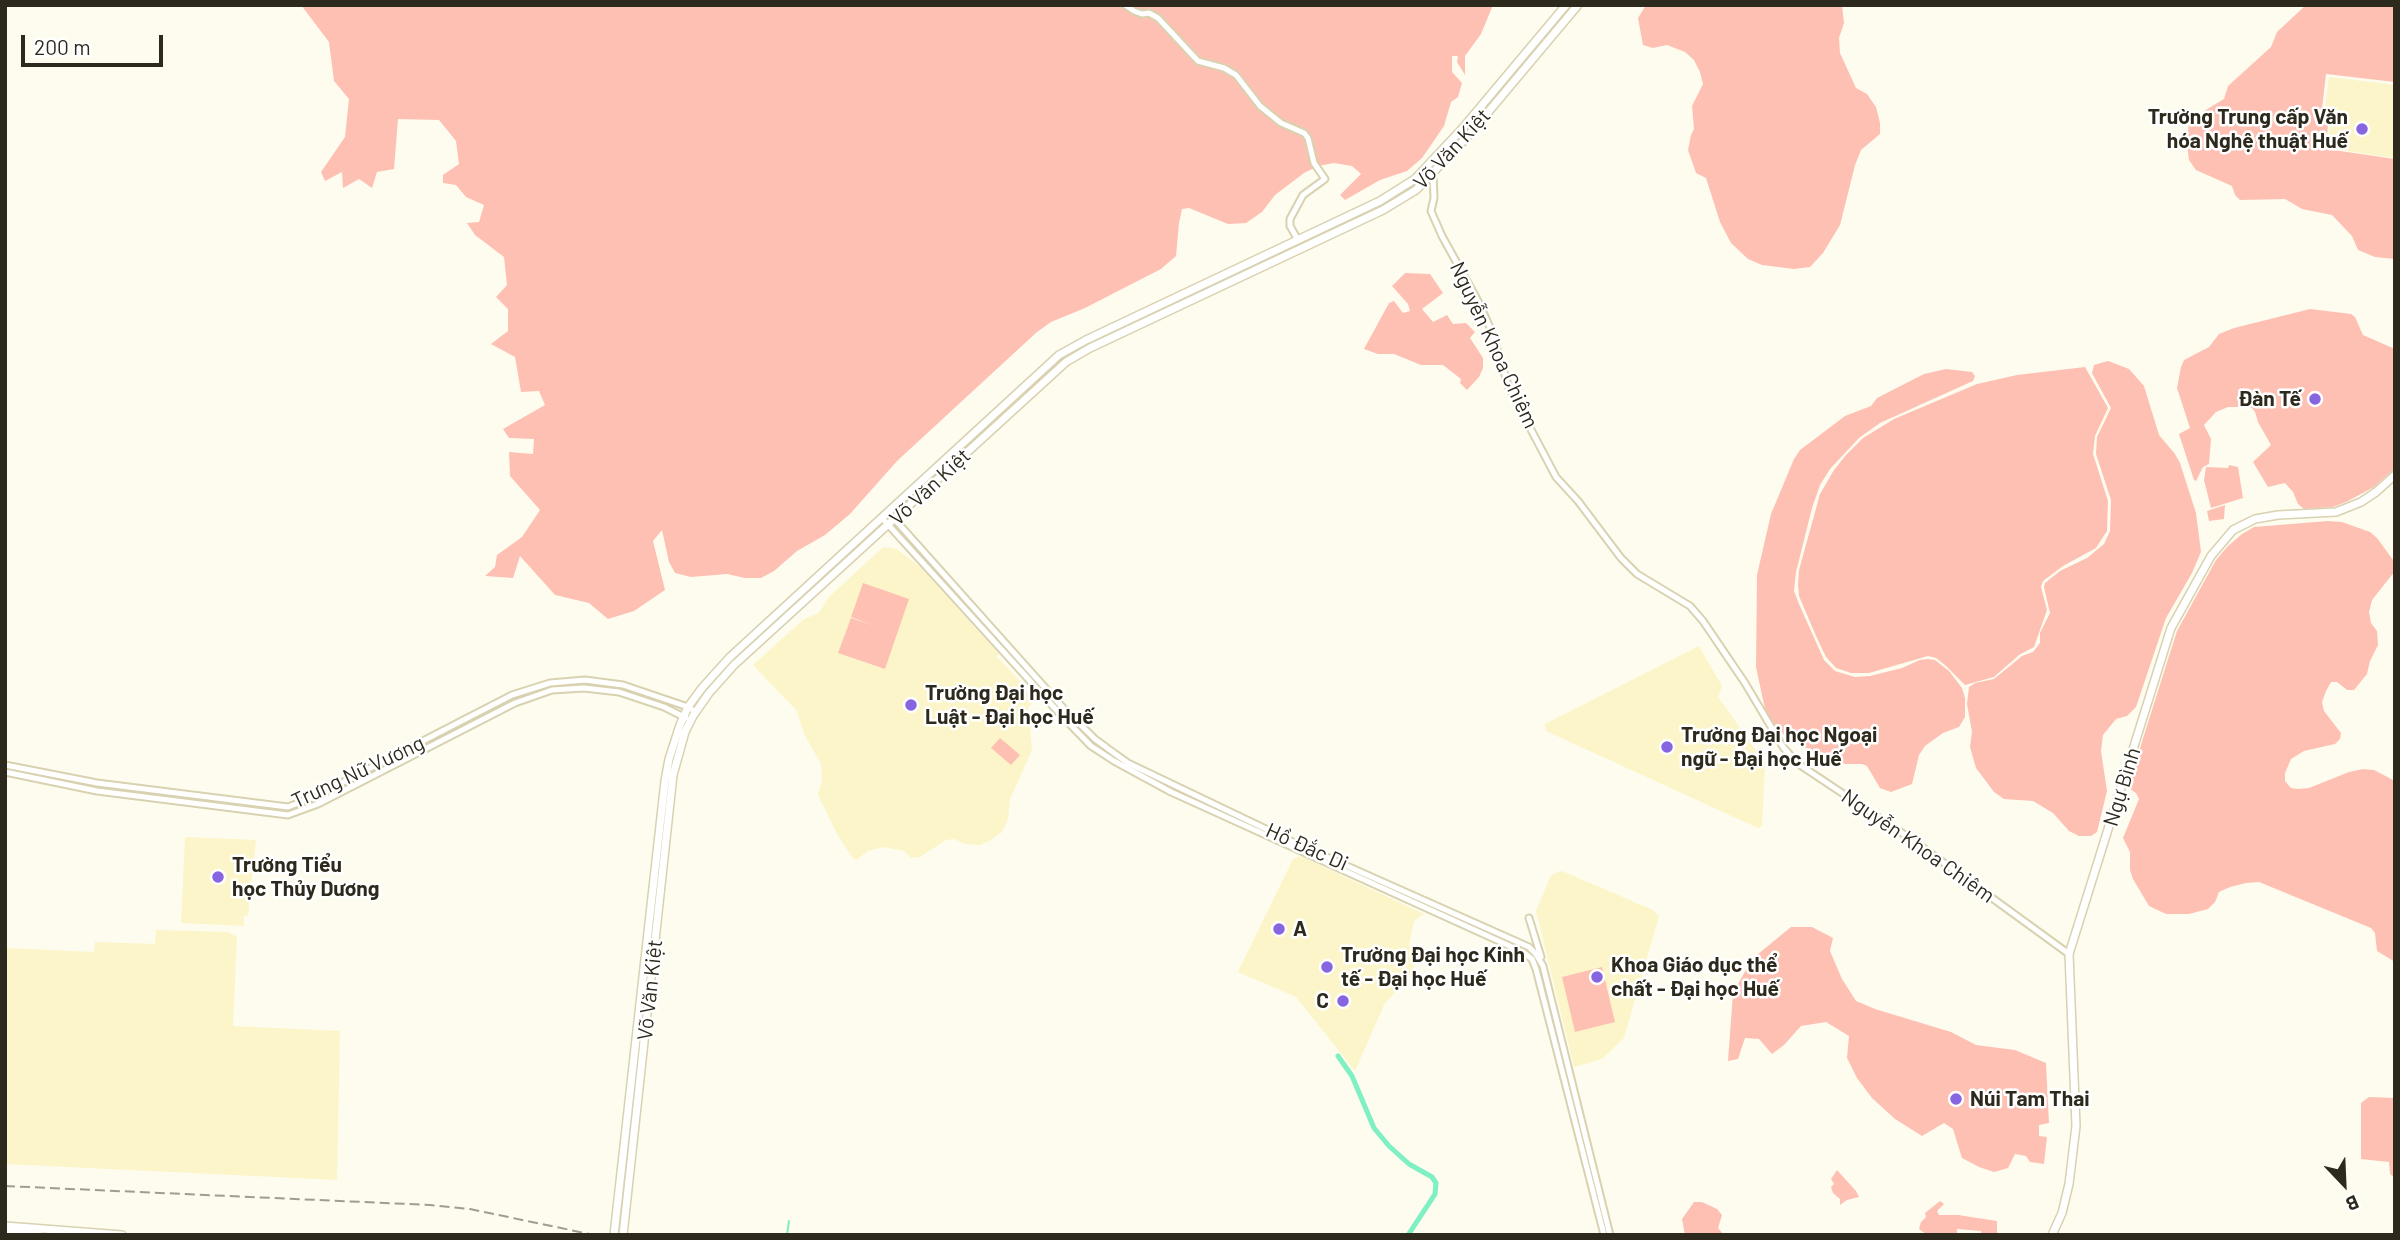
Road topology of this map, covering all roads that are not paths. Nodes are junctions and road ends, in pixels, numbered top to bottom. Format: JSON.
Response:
{"nodes":[{"id":1,"x":1125,"y":5,"type":"edge"},
{"id":2,"x":1566,"y":5,"type":"edge"},
{"id":3,"x":1578,"y":5,"type":"edge"},
{"id":4,"x":1550,"y":24,"type":"junction"},
{"id":5,"x":1557,"y":30,"type":"junction"},
{"id":6,"x":1427,"y":167,"type":"junction"},
{"id":7,"x":1433,"y":173,"type":"junction"},
{"id":8,"x":1298,"y":240,"type":"junction"},
{"id":9,"x":1301,"y":248,"type":"junction"},
{"id":10,"x":1088,"y":344,"type":"junction"},
{"id":11,"x":2395,"y":475,"type":"edge"},
{"id":12,"x":889,"y":519,"type":"junction"},
{"id":13,"x":801,"y":598,"type":"junction"},
{"id":14,"x":509,"y":697,"type":"junction"},
{"id":15,"x":513,"y":704,"type":"junction"},
{"id":16,"x":688,"y":707,"type":"junction"},
{"id":17,"x":696,"y":712,"type":"junction"},
{"id":18,"x":687,"y":718,"type":"junction"},
{"id":19,"x":5,"y":765,"type":"edge"},
{"id":20,"x":369,"y":769,"type":"junction"},
{"id":21,"x":5,"y":772,"type":"edge"},
{"id":22,"x":373,"y":776,"type":"junction"},
{"id":23,"x":188,"y":794,"type":"junction"},
{"id":24,"x":187,"y":802,"type":"junction"},
{"id":25,"x":1530,"y":918,"type":"dead end"},
{"id":26,"x":2069,"y":954,"type":"junction"},
{"id":27,"x":1534,"y":957,"type":"junction"},
{"id":28,"x":1543,"y":966,"type":"junction"},
{"id":29,"x":622,"y":1201,"type":"junction"},
{"id":30,"x":5,"y":1226,"type":"edge"},
{"id":31,"x":5,"y":1232,"type":"edge"},
{"id":32,"x":38,"y":1235,"type":"edge"},
{"id":33,"x":122,"y":1235,"type":"edge"},
{"id":34,"x":614,"y":1235,"type":"edge"},
{"id":35,"x":623,"y":1235,"type":"edge"},
{"id":36,"x":1604,"y":1235,"type":"edge"},
{"id":37,"x":1611,"y":1235,"type":"edge"},
{"id":38,"x":2052,"y":1235,"type":"edge"}],
"edges":[{"from":1,"to":8,"type":"street"},
{"from":2,"to":4,"type":"main road","name":"Võ Văn Kiệt"},
{"from":3,"to":5,"type":"main road","name":"Võ Văn Kiệt"},
{"from":4,"to":5,"type":"main road"},
{"from":4,"to":6,"type":"main road","name":"Võ Văn Kiệt"},
{"from":5,"to":7,"type":"main road","name":"Võ Văn Kiệt"},
{"from":6,"to":7,"type":"main road"},
{"from":6,"to":8,"type":"main road","name":"Võ Văn Kiệt"},
{"from":7,"to":9,"type":"main road","name":"Võ Văn Kiệt"},
{"from":7,"to":26,"type":"street","name":"Nguyễn Khoa Chiêm"},
{"from":8,"to":9,"type":"main road"},
{"from":8,"to":10,"type":"main road","name":"Võ Văn Kiệt"},
{"from":9,"to":10,"type":"main road","name":"Võ Văn Kiệt"},
{"from":10,"to":12,"type":"main road","name":"Võ Văn Kiệt"},
{"from":11,"to":26,"type":"main road","name":"Ngự Bình"},
{"from":12,"to":13,"type":"main road","name":"Võ Văn Kiệt"},
{"from":12,"to":27,"type":"street","name":"Hồ Đắc Di"},
{"from":13,"to":16,"type":"main road","name":"Võ Văn Kiệt"},
{"from":13,"to":17,"type":"main road","name":"Võ Văn Kiệt"},
{"from":14,"to":15,"type":"street"},
{"from":14,"to":16,"type":"street","name":"Trưng Nữ Vương"},
{"from":14,"to":20,"type":"street","name":"Trưng Nữ Vương"},
{"from":15,"to":18,"type":"street","name":"Trưng Nữ Vương"},
{"from":15,"to":22,"type":"street","name":"Trưng Nữ Vương"},
{"from":16,"to":17,"type":"street","name":"Trưng Nữ Vương"},
{"from":16,"to":18,"type":"main road","name":"Võ Văn Kiệt"},
{"from":17,"to":18,"type":"main road","name":"Võ Văn Kiệt"},
{"from":18,"to":29,"type":"main road","name":"Võ Văn Kiệt"},
{"from":19,"to":23,"type":"street","name":"Trưng Nữ Vương"},
{"from":20,"to":22,"type":"street"},
{"from":20,"to":23,"type":"street","name":"Trưng Nữ Vương"},
{"from":21,"to":24,"type":"street","name":"Trưng Nữ Vương"},
{"from":22,"to":24,"type":"street","name":"Trưng Nữ Vương"},
{"from":23,"to":24,"type":"street"},
{"from":25,"to":28,"type":"street"},
{"from":26,"to":38,"type":"main road","name":"Ngự Bình"},
{"from":27,"to":28,"type":"street"},
{"from":27,"to":36,"type":"street"},
{"from":28,"to":37,"type":"street"},
{"from":29,"to":34,"type":"main road"},
{"from":29,"to":35,"type":"main road"},
{"from":30,"to":33,"type":"main road"},
{"from":31,"to":32,"type":"main road"}]}
